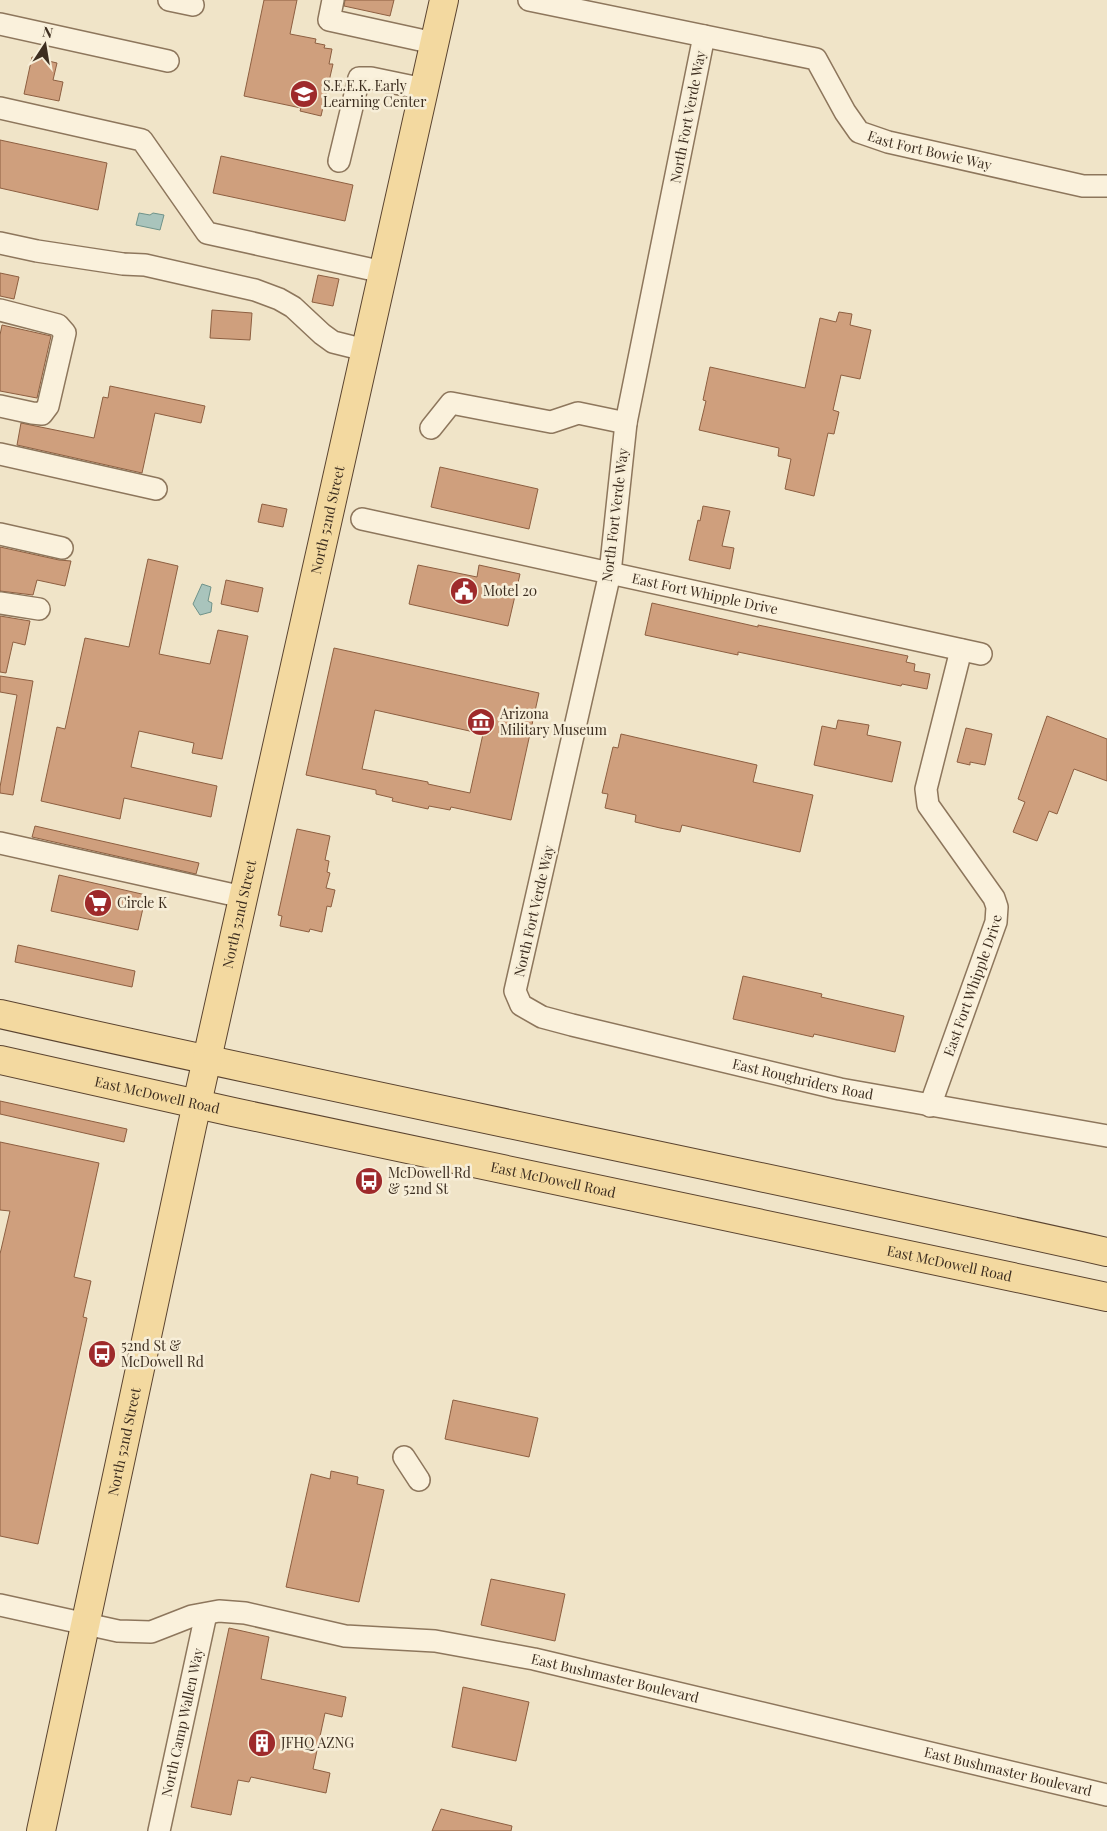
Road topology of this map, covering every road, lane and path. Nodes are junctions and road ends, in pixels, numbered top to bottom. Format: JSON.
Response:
{"nodes":[{"id":1,"x":169,"y":0,"type":"edge"},
{"id":2,"x":444,"y":0,"type":"edge"},
{"id":3,"x":529,"y":0,"type":"edge"},
{"id":4,"x":193,"y":5,"type":"dead end"},
{"id":5,"x":331,"y":10,"type":"edge"},
{"id":6,"x":0,"y":24,"type":"edge"},
{"id":7,"x":704,"y":36,"type":"junction"},
{"id":8,"x":434,"y":43,"type":"junction"},
{"id":9,"x":168,"y":61,"type":"dead end"},
{"id":10,"x":424,"y":89,"type":"junction"},
{"id":11,"x":0,"y":108,"type":"edge"},
{"id":12,"x":339,"y":161,"type":"dead end"},
{"id":13,"x":1107,"y":186,"type":"edge"},
{"id":14,"x":0,"y":243,"type":"edge"},
{"id":15,"x":383,"y":272,"type":"junction"},
{"id":16,"x":0,"y":310,"type":"edge"},
{"id":17,"x":365,"y":350,"type":"junction"},
{"id":18,"x":0,"y":406,"type":"edge"},
{"id":19,"x":626,"y":423,"type":"junction"},
{"id":20,"x":432,"y":428,"type":"dead end"},
{"id":21,"x":0,"y":454,"type":"edge"},
{"id":22,"x":156,"y":489,"type":"dead end"},
{"id":23,"x":362,"y":519,"type":"dead end"},
{"id":24,"x":0,"y":534,"type":"edge"},
{"id":25,"x":62,"y":548,"type":"dead end"},
{"id":26,"x":610,"y":573,"type":"junction"},
{"id":27,"x":0,"y":603,"type":"edge"},
{"id":28,"x":39,"y":609,"type":"dead end"},
{"id":29,"x":0,"y":843,"type":"edge"},
{"id":30,"x":243,"y":897,"type":"junction"},
{"id":31,"x":515,"y":991,"type":"joint"},
{"id":32,"x":0,"y":1014,"type":"edge"},
{"id":33,"x":0,"y":1060,"type":"edge"},
{"id":34,"x":207,"y":1060,"type":"junction"},
{"id":35,"x":197,"y":1104,"type":"junction"},
{"id":36,"x":930,"y":1106,"type":"junction"},
{"id":37,"x":1107,"y":1136,"type":"edge"},
{"id":38,"x":1107,"y":1252,"type":"edge"},
{"id":39,"x":1107,"y":1297,"type":"edge"},
{"id":40,"x":404,"y":1457,"type":"dead end"},
{"id":41,"x":419,"y":1480,"type":"dead end"},
{"id":42,"x":0,"y":1605,"type":"edge"},
{"id":43,"x":206,"y":1614,"type":"junction"},
{"id":44,"x":85,"y":1624,"type":"junction"},
{"id":45,"x":1107,"y":1795,"type":"edge"},
{"id":46,"x":41,"y":1831,"type":"edge"},
{"id":47,"x":159,"y":1831,"type":"edge"}],
"edges":[{"from":1,"to":4,"type":"street"},
{"from":2,"to":8,"type":"main road","name":"North 52nd Street"},
{"from":3,"to":7,"type":"street","name":"East Fort Bowie Way"},
{"from":5,"to":8,"type":"street"},
{"from":6,"to":9,"type":"street"},
{"from":7,"to":13,"type":"street","name":"East Fort Bowie Way"},
{"from":7,"to":19,"type":"street","name":"North Fort Verde Way"},
{"from":8,"to":10,"type":"main road","name":"North 52nd Street"},
{"from":10,"to":12,"type":"street"},
{"from":10,"to":15,"type":"main road","name":"North 52nd Street"},
{"from":11,"to":15,"type":"street"},
{"from":14,"to":17,"type":"street"},
{"from":15,"to":17,"type":"main road","name":"North 52nd Street"},
{"from":16,"to":18,"type":"street"},
{"from":17,"to":30,"type":"main road","name":"North 52nd Street"},
{"from":19,"to":20,"type":"street"},
{"from":19,"to":26,"type":"street","name":"North Fort Verde Way"},
{"from":21,"to":22,"type":"street"},
{"from":23,"to":26,"type":"street","name":"East Fort Whipple Drive"},
{"from":24,"to":25,"type":"street"},
{"from":26,"to":31,"type":"street","name":"North Fort Verde Way"},
{"from":26,"to":36,"type":"street","name":"East Fort Whipple Drive"},
{"from":27,"to":28,"type":"street"},
{"from":29,"to":30,"type":"street"},
{"from":30,"to":34,"type":"main road","name":"North 52nd Street"},
{"from":31,"to":36,"type":"street","name":"East Roughriders Road"},
{"from":32,"to":34,"type":"main road"},
{"from":33,"to":35,"type":"main road","name":"East McDowell Road"},
{"from":34,"to":35,"type":"main road","name":"North 52nd Street"},
{"from":34,"to":38,"type":"main road"},
{"from":35,"to":39,"type":"main road","name":"East McDowell Road"},
{"from":35,"to":44,"type":"main road","name":"North 52nd Street"},
{"from":36,"to":37,"type":"street","name":"East Roughriders Road"},
{"from":40,"to":41,"type":"street"},
{"from":42,"to":44,"type":"street","name":"East Bushmaster Boulevard"},
{"from":43,"to":44,"type":"street","name":"East Bushmaster Boulevard"},
{"from":43,"to":45,"type":"street","name":"East Bushmaster Boulevard"},
{"from":43,"to":47,"type":"street","name":"North Camp Wallen Way"},
{"from":44,"to":46,"type":"main road","name":"North 52nd Street"}]}
